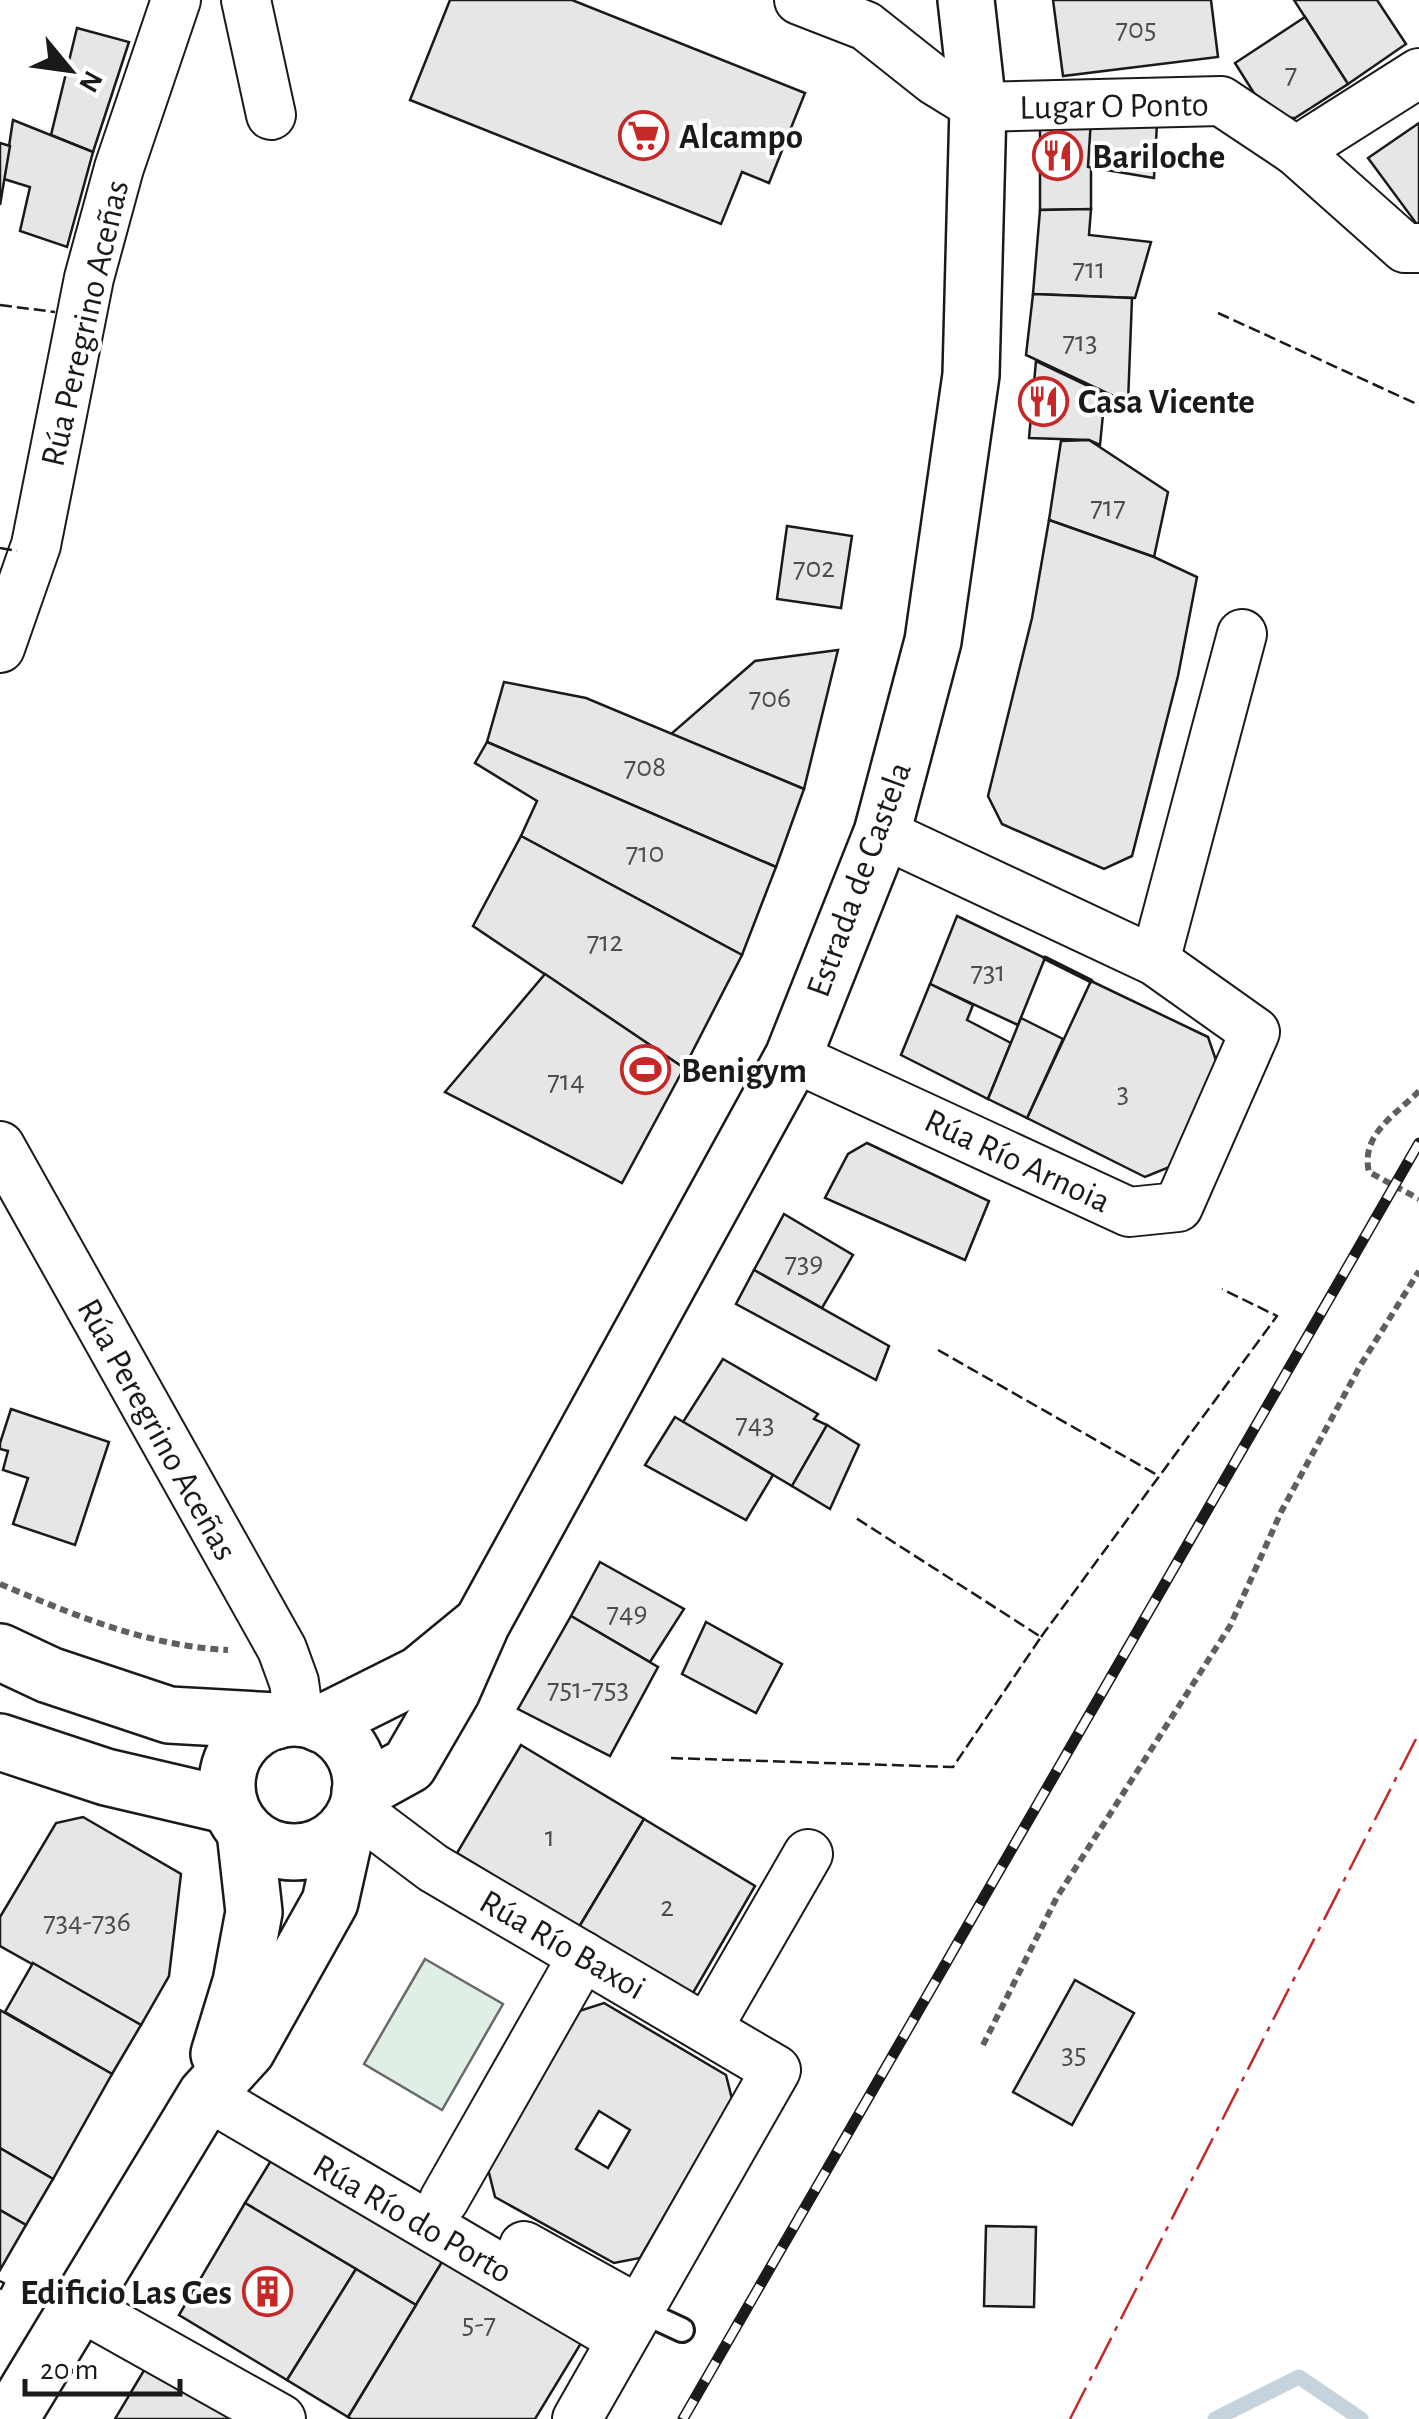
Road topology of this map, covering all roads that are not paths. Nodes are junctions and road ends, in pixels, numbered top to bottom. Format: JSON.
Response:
{"nodes":[{"id":1,"x":176,"y":0,"type":"edge"},
{"id":2,"x":246,"y":0,"type":"edge"},
{"id":3,"x":799,"y":0,"type":"edge"},
{"id":4,"x":966,"y":0,"type":"edge"},
{"id":5,"x":876,"y":13,"type":"edge"},
{"id":6,"x":1419,"y":73,"type":"edge"},
{"id":7,"x":978,"y":107,"type":"junction"},
{"id":8,"x":271,"y":115,"type":"dead end"},
{"id":9,"x":1296,"y":151,"type":"junction"},
{"id":10,"x":1419,"y":248,"type":"edge"},
{"id":11,"x":1242,"y":634,"type":"dead end"},
{"id":12,"x":0,"y":648,"type":"edge"},
{"id":13,"x":882,"y":834,"type":"junction"},
{"id":14,"x":1155,"y":961,"type":"junction"},
{"id":15,"x":793,"y":1056,"type":"junction"},
{"id":16,"x":0,"y":1146,"type":"edge"},
{"id":17,"x":482,"y":1623,"type":"junction"},
{"id":18,"x":0,"y":1652,"type":"edge"},
{"id":19,"x":298,"y":1721,"type":"junction"},
{"id":20,"x":0,"y":1742,"type":"edge"},
{"id":21,"x":355,"y":1810,"type":"junction"},
{"id":22,"x":237,"y":1818,"type":"junction"},
{"id":23,"x":808,"y":1854,"type":"dead end"},
{"id":24,"x":583,"y":1956,"type":"junction"},
{"id":25,"x":707,"y":2029,"type":"junction"},
{"id":26,"x":247,"y":2050,"type":"junction"},
{"id":27,"x":206,"y":2095,"type":"junction"},
{"id":28,"x":444,"y":2200,"type":"junction"},
{"id":29,"x":78,"y":2305,"type":"junction"},
{"id":30,"x":630,"y":2325,"type":"junction"},
{"id":31,"x":682,"y":2330,"type":"dead end"},
{"id":32,"x":10,"y":2419,"type":"edge"},
{"id":33,"x":281,"y":2419,"type":"edge"},
{"id":34,"x":577,"y":2419,"type":"edge"}],
"edges":[{"from":1,"to":12,"type":"street","name":"Rúa Peregrino Aceñas"},
{"from":2,"to":8,"type":"street"},
{"from":3,"to":5,"type":"street"},
{"from":4,"to":7,"type":"main road","name":"Estrada de Castela"},
{"from":5,"to":7,"type":"street"},
{"from":6,"to":9,"type":"street"},
{"from":7,"to":9,"type":"street","name":"Lugar O Ponto"},
{"from":7,"to":13,"type":"main road","name":"Estrada de Castela"},
{"from":9,"to":10,"type":"street","name":"Lugar O Ponto"},
{"from":11,"to":14,"type":"street"},
{"from":13,"to":14,"type":"street","name":"Rúa Río Arnoia"},
{"from":13,"to":15,"type":"main road","name":"Estrada de Castela"},
{"from":14,"to":15,"type":"street","name":"Rúa Río Arnoia"},
{"from":15,"to":17,"type":"main road","name":"Estrada de Castela"},
{"from":16,"to":19,"type":"street","name":"Rúa Peregrino Aceñas"},
{"from":17,"to":19,"type":"main road"},
{"from":17,"to":21,"type":"main road","name":"Estrada de Castela"},
{"from":18,"to":19,"type":"main road"},
{"from":19,"to":21,"type":"main road"},
{"from":19,"to":22,"type":"main road"},
{"from":20,"to":22,"type":"main road"},
{"from":21,"to":22,"type":"main road"},
{"from":21,"to":24,"type":"street","name":"Rúa Río Baxoi"},
{"from":21,"to":26,"type":"main road"},
{"from":22,"to":27,"type":"main road"},
{"from":23,"to":25,"type":"street"},
{"from":24,"to":25,"type":"street","name":"Rúa Río Baxoi"},
{"from":24,"to":28,"type":"street"},
{"from":25,"to":30,"type":"street","name":"Rúa Río Baxoi"},
{"from":26,"to":27,"type":"main road"},
{"from":26,"to":28,"type":"street"},
{"from":27,"to":29,"type":"main road"},
{"from":27,"to":30,"type":"street","name":"Rúa Río do Porto"},
{"from":28,"to":30,"type":"street"},
{"from":29,"to":32,"type":"main road"},
{"from":29,"to":33,"type":"street"},
{"from":30,"to":31,"type":"lane"},
{"from":30,"to":34,"type":"street"}]}
